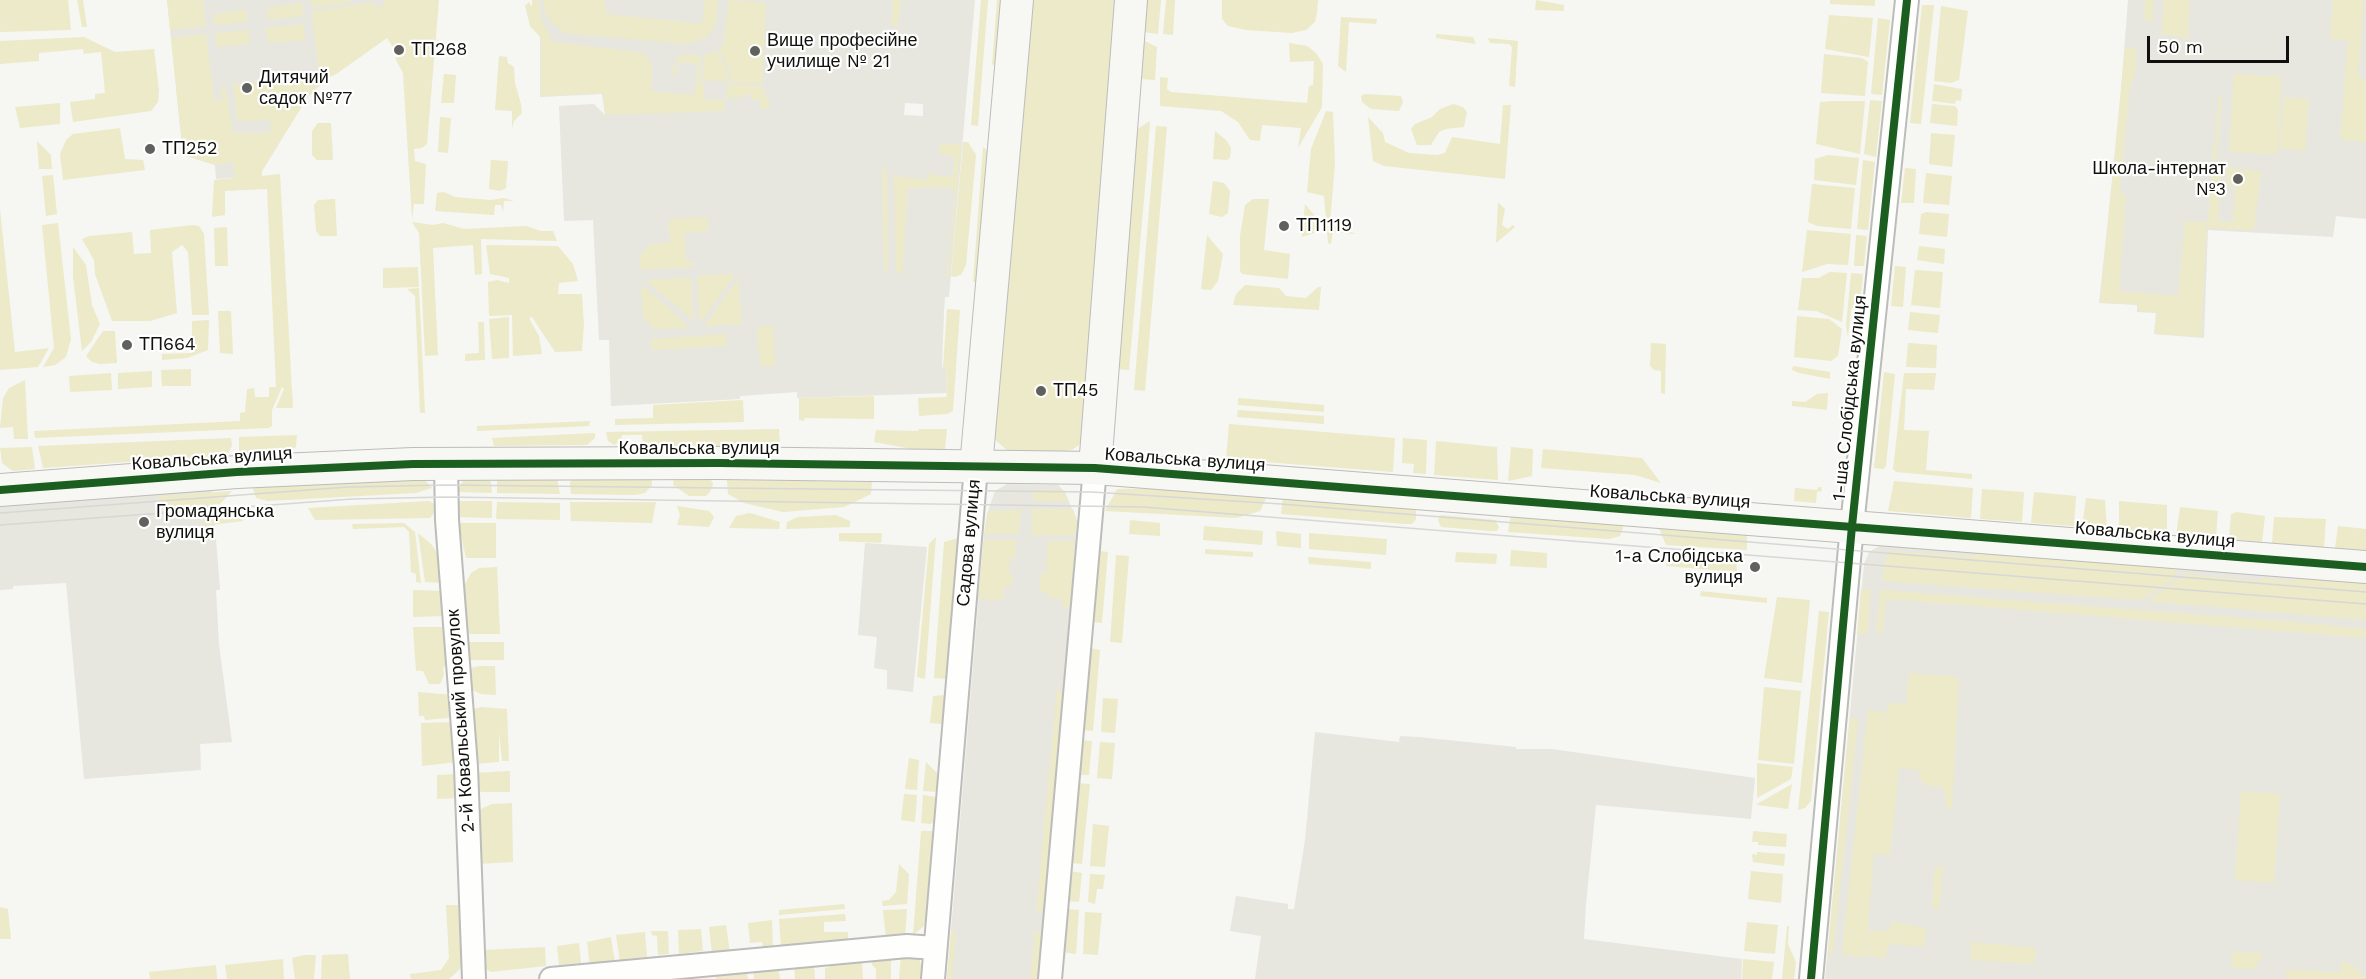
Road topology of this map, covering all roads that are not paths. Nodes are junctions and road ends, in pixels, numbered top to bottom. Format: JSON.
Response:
{"nodes":[{"id":1,"x":1017,"y":0,"type":"edge"},
{"id":2,"x":1131,"y":0,"type":"edge"},
{"id":3,"x":1906,"y":0,"type":"edge"},
{"id":4,"x":446,"y":464,"type":"junction"},
{"id":5,"x":976,"y":466,"type":"junction"},
{"id":6,"x":1095,"y":468,"type":"junction"},
{"id":7,"x":0,"y":490,"type":"edge"},
{"id":8,"x":1852,"y":526,"type":"junction"},
{"id":9,"x":2366,"y":567,"type":"edge"},
{"id":10,"x":935,"y":948,"type":"junction"},
{"id":11,"x":474,"y":979,"type":"edge"},
{"id":12,"x":551,"y":979,"type":"edge"},
{"id":13,"x":933,"y":979,"type":"edge"},
{"id":14,"x":1050,"y":979,"type":"edge"},
{"id":15,"x":1811,"y":979,"type":"edge"}],
"edges":[{"from":1,"to":5,"type":"street","name":"Садова вулиця"},
{"from":2,"to":6,"type":"street"},
{"from":3,"to":8,"type":"street","name":"1-ша Слобідська вулиця"},
{"from":4,"to":5,"type":"street","name":"Ковальська вулиця"},
{"from":4,"to":7,"type":"street","name":"Ковальська вулиця"},
{"from":4,"to":11,"type":"street","name":"2-й Ковальський провулок"},
{"from":5,"to":6,"type":"street","name":"Ковальська вулиця"},
{"from":5,"to":10,"type":"street","name":"Садова вулиця"},
{"from":6,"to":8,"type":"street","name":"Ковальська вулиця"},
{"from":6,"to":14,"type":"street"},
{"from":8,"to":9,"type":"street","name":"Ковальська вулиця"},
{"from":8,"to":15,"type":"street","name":"1-ша Слобідська вулиця"},
{"from":10,"to":12,"type":"street"},
{"from":10,"to":13,"type":"street","name":"Садова вулиця"}]}
